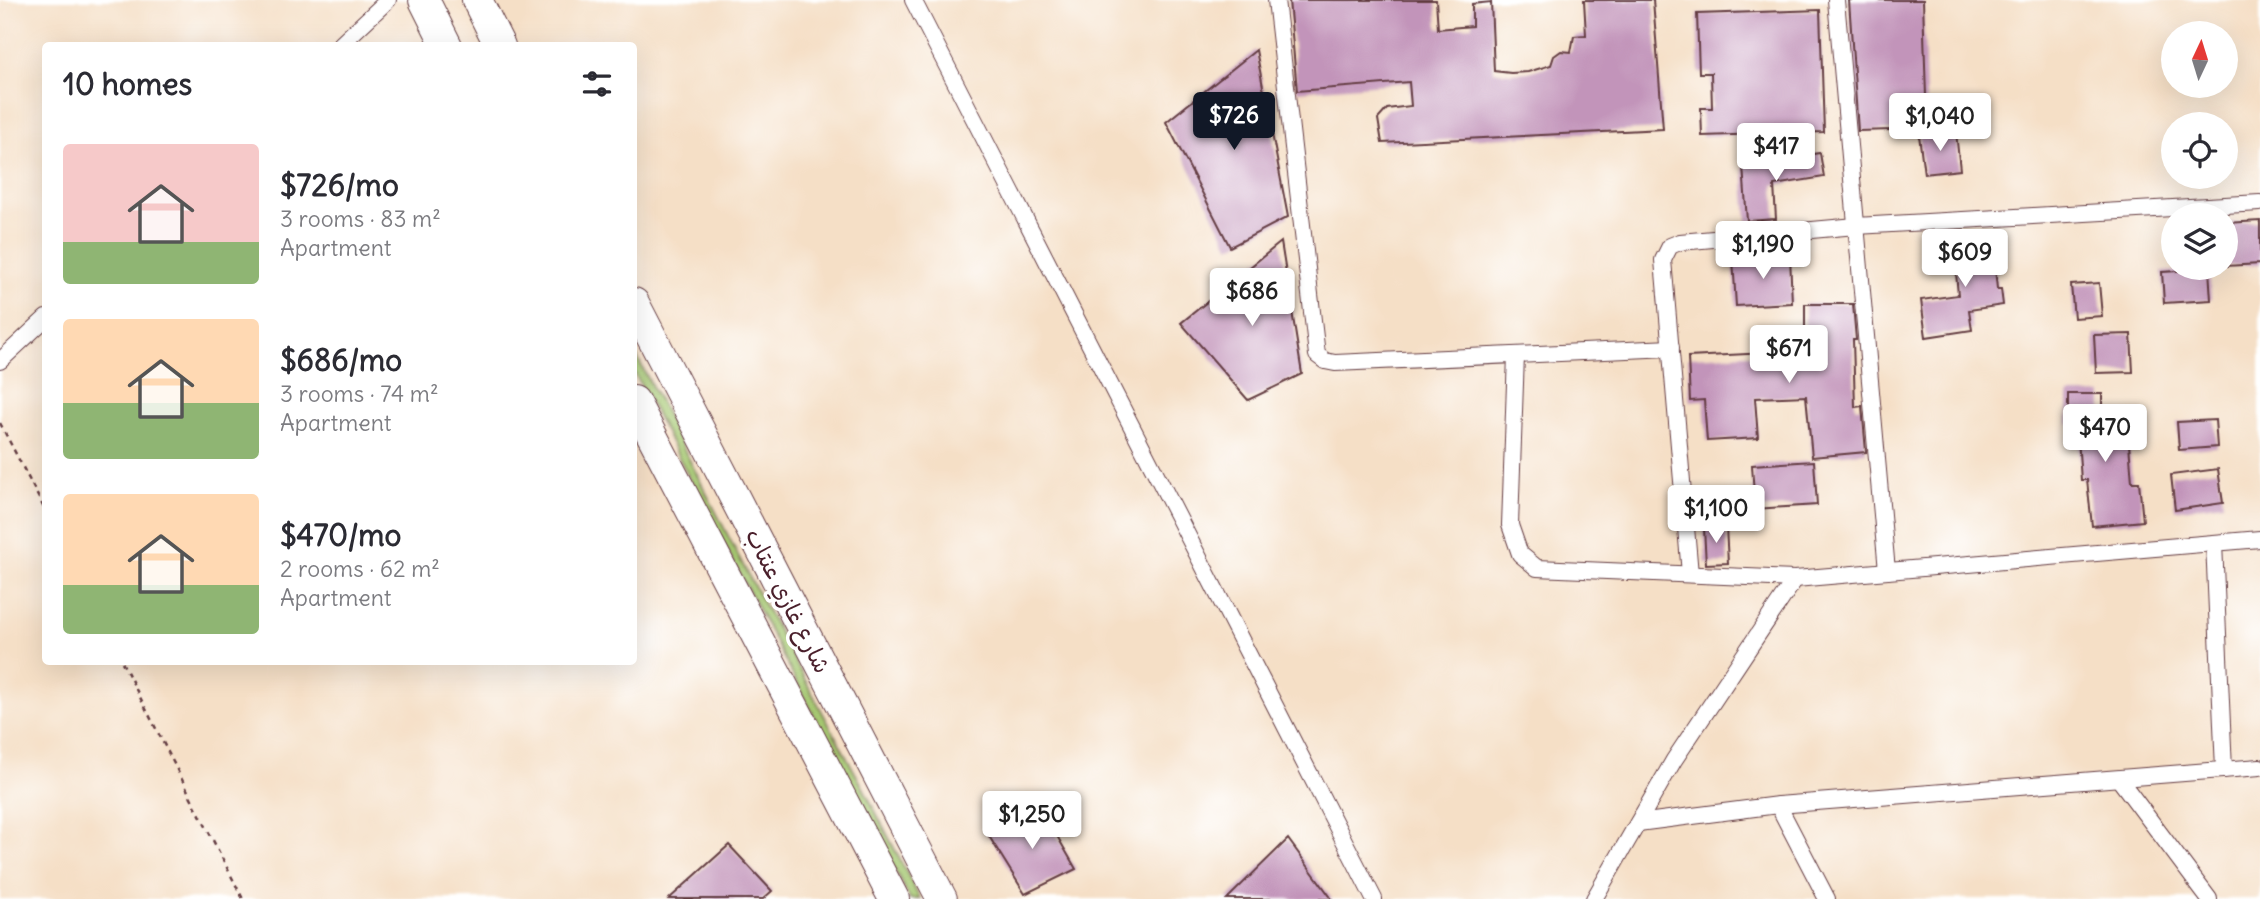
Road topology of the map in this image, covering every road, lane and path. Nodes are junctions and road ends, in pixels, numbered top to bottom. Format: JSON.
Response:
{"nodes":[{"id":1,"x":388,"y":0,"type":"edge"},
{"id":2,"x":424,"y":0,"type":"edge"},
{"id":3,"x":477,"y":0,"type":"edge"},
{"id":4,"x":913,"y":0,"type":"edge"},
{"id":5,"x":1276,"y":0,"type":"edge"},
{"id":6,"x":1836,"y":0,"type":"edge"},
{"id":7,"x":343,"y":42,"type":"edge"},
{"id":8,"x":445,"y":42,"type":"edge"},
{"id":9,"x":498,"y":42,"type":"edge"},
{"id":10,"x":2260,"y":203,"type":"edge"},
{"id":11,"x":1856,"y":226,"type":"junction"},
{"id":12,"x":637,"y":309,"type":"edge"},
{"id":13,"x":42,"y":322,"type":"edge"},
{"id":14,"x":1671,"y":348,"type":"junction"},
{"id":15,"x":1516,"y":355,"type":"junction"},
{"id":16,"x":0,"y":361,"type":"edge"},
{"id":17,"x":637,"y":407,"type":"edge"},
{"id":18,"x":0,"y":423,"type":"edge"},
{"id":19,"x":42,"y":504,"type":"edge"},
{"id":20,"x":2260,"y":539,"type":"edge"},
{"id":21,"x":2214,"y":542,"type":"junction"},
{"id":22,"x":1887,"y":571,"type":"junction"},
{"id":23,"x":1690,"y":574,"type":"junction"},
{"id":24,"x":1796,"y":579,"type":"junction"},
{"id":25,"x":123,"y":665,"type":"edge"},
{"id":26,"x":2260,"y":767,"type":"edge"},
{"id":27,"x":2224,"y":770,"type":"junction"},
{"id":28,"x":2119,"y":779,"type":"junction"},
{"id":29,"x":1778,"y":805,"type":"junction"},
{"id":30,"x":1638,"y":823,"type":"junction"},
{"id":31,"x":243,"y":899,"type":"edge"},
{"id":32,"x":894,"y":899,"type":"edge"},
{"id":33,"x":942,"y":899,"type":"edge"},
{"id":34,"x":1374,"y":899,"type":"edge"},
{"id":35,"x":1594,"y":899,"type":"edge"},
{"id":36,"x":1827,"y":899,"type":"edge"},
{"id":37,"x":2209,"y":899,"type":"edge"}],
"edges":[{"from":1,"to":7,"type":"street"},
{"from":2,"to":8,"type":"highway"},
{"from":3,"to":9,"type":"highway"},
{"from":4,"to":34,"type":"street"},
{"from":5,"to":15,"type":"street"},
{"from":6,"to":11,"type":"street"},
{"from":10,"to":11,"type":"street"},
{"from":11,"to":14,"type":"street"},
{"from":11,"to":22,"type":"street"},
{"from":12,"to":33,"type":"highway","name":"شارع غازي عنتاب"},
{"from":13,"to":16,"type":"street"},
{"from":14,"to":15,"type":"street"},
{"from":14,"to":23,"type":"street"},
{"from":15,"to":23,"type":"street"},
{"from":17,"to":32,"type":"highway"},
{"from":18,"to":19,"type":"path"},
{"from":20,"to":21,"type":"street"},
{"from":21,"to":22,"type":"street"},
{"from":21,"to":27,"type":"street"},
{"from":22,"to":24,"type":"street"},
{"from":23,"to":24,"type":"street"},
{"from":24,"to":30,"type":"street"},
{"from":25,"to":31,"type":"path"},
{"from":26,"to":27,"type":"street"},
{"from":27,"to":28,"type":"street"},
{"from":28,"to":29,"type":"street"},
{"from":28,"to":37,"type":"street"},
{"from":29,"to":30,"type":"street"},
{"from":29,"to":36,"type":"street"},
{"from":30,"to":35,"type":"street"}]}
